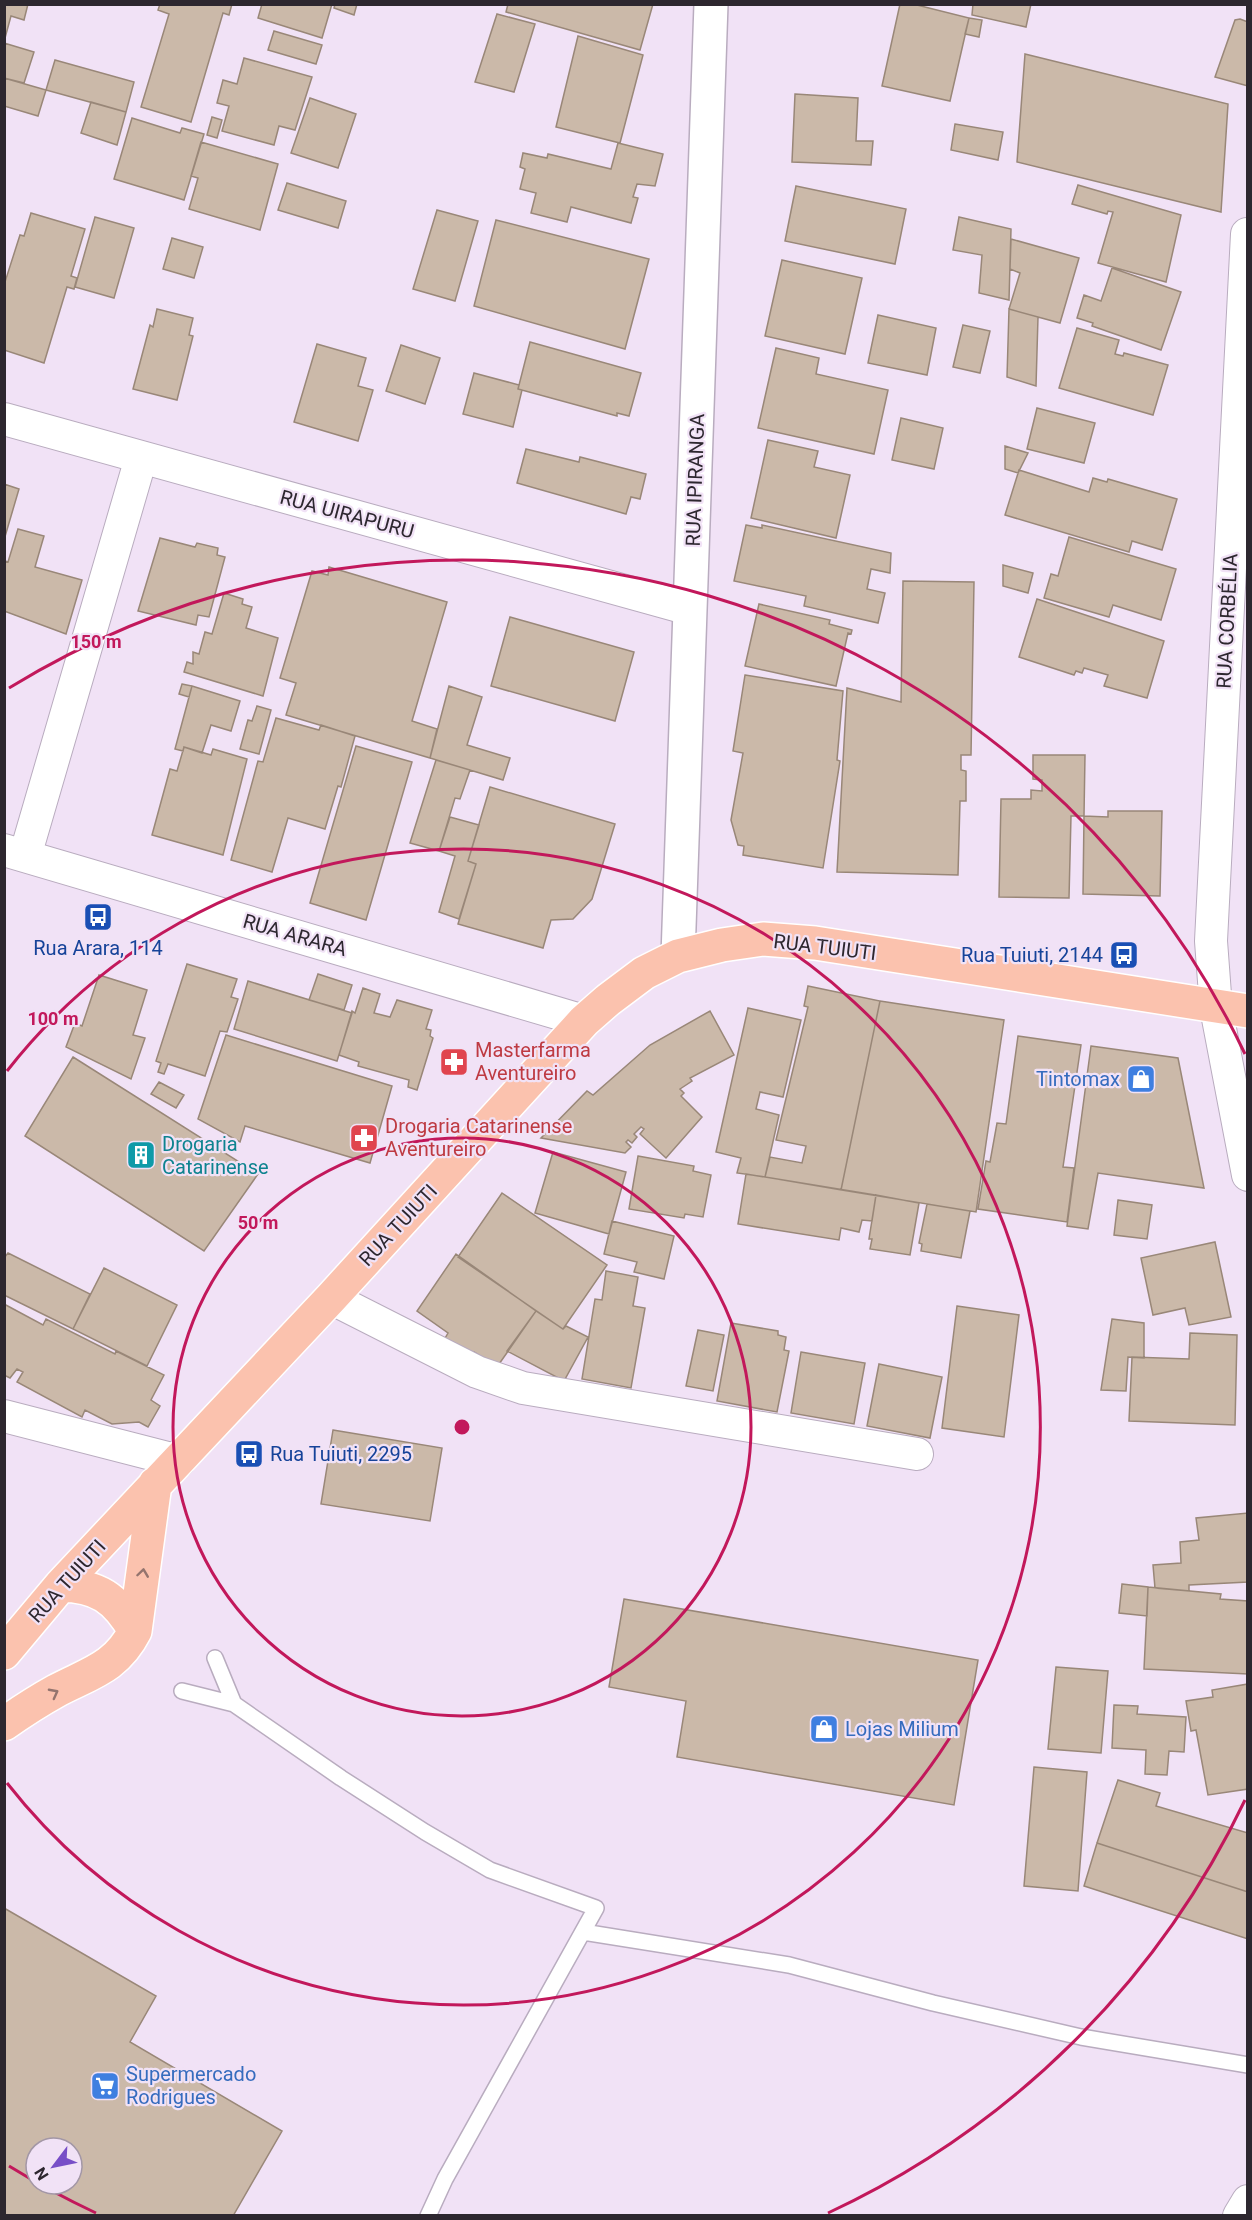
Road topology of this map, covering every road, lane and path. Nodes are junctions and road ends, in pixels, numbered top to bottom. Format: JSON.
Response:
{"nodes":[{"id":1,"x":711,"y":4,"type":"edge"},
{"id":2,"x":1247,"y":234,"type":"edge"},
{"id":3,"x":4,"y":419,"type":"edge"},
{"id":4,"x":141,"y":458,"type":"junction"},
{"id":5,"x":1240,"y":506,"type":"edge"},
{"id":6,"x":690,"y":609,"type":"junction"},
{"id":7,"x":15,"y":853,"type":"edge"},
{"id":8,"x":678,"y":956,"type":"junction"},
{"id":9,"x":1232,"y":1010,"type":"edge"},
{"id":10,"x":584,"y":1021,"type":"junction"},
{"id":11,"x":1248,"y":1175,"type":"edge"},
{"id":12,"x":331,"y":1298,"type":"junction"},
{"id":13,"x":4,"y":1416,"type":"edge"},
{"id":14,"x":917,"y":1454,"type":"dead end"},
{"id":15,"x":179,"y":1461,"type":"junction"},
{"id":16,"x":155,"y":1484,"type":"junction"},
{"id":17,"x":61,"y":1585,"type":"junction"},
{"id":18,"x":135,"y":1631,"type":"junction"},
{"id":19,"x":4,"y":1653,"type":"edge"},
{"id":20,"x":215,"y":1659,"type":"dead end"},
{"id":21,"x":182,"y":1691,"type":"dead end"},
{"id":22,"x":234,"y":1704,"type":"junction"},
{"id":23,"x":4,"y":1724,"type":"edge"},
{"id":24,"x":583,"y":1932,"type":"junction"},
{"id":25,"x":1248,"y":2065,"type":"edge"},
{"id":26,"x":1248,"y":2200,"type":"edge"},
{"id":27,"x":428,"y":2216,"type":"edge"},
{"id":28,"x":1239,"y":2216,"type":"edge"}],
"edges":[{"from":1,"to":6,"type":"street","name":"RUA IPIRANGA"},
{"from":2,"to":5,"type":"street","name":"RUA CORBÉLIA"},
{"from":3,"to":4,"type":"street","name":"RUA UIRAPURU"},
{"from":4,"to":6,"type":"street","name":"RUA UIRAPURU"},
{"from":4,"to":7,"type":"street"},
{"from":5,"to":9,"type":"street","name":"RUA CORBÉLIA"},
{"from":6,"to":8,"type":"street","name":"RUA IPIRANGA"},
{"from":7,"to":10,"type":"street","name":"RUA ARARA"},
{"from":8,"to":9,"type":"main road","name":"RUA TUIUTI"},
{"from":8,"to":10,"type":"main road","name":"RUA TUIUTI"},
{"from":9,"to":11,"type":"street","name":"RUA CORBÉLIA"},
{"from":10,"to":12,"type":"main road","name":"RUA TUIUTI"},
{"from":12,"to":14,"type":"street"},
{"from":12,"to":15,"type":"main road","name":"RUA TUIUTI"},
{"from":13,"to":15,"type":"street"},
{"from":15,"to":16,"type":"main road","name":"RUA TUIUTI"},
{"from":16,"to":17,"type":"main road","name":"RUA TUIUTI"},
{"from":18,"to":16,"type":"main road","one_way":true},
{"from":17,"to":18,"type":"main road"},
{"from":17,"to":19,"type":"main road","name":"RUA TUIUTI"},
{"from":23,"to":18,"type":"main road","one_way":true},
{"from":20,"to":22,"type":"lane"},
{"from":21,"to":22,"type":"lane"},
{"from":22,"to":24,"type":"lane"},
{"from":24,"to":25,"type":"lane"},
{"from":24,"to":27,"type":"lane"},
{"from":26,"to":28,"type":"street"}]}
